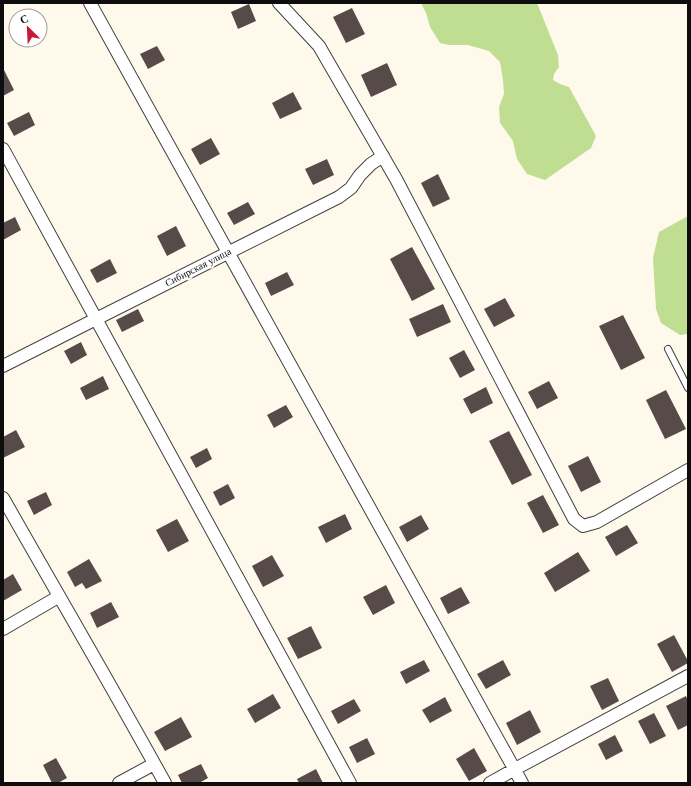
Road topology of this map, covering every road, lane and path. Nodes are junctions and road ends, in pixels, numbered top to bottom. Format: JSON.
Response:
{"nodes":[{"id":1,"x":90,"y":3,"type":"edge"},
{"id":2,"x":279,"y":3,"type":"edge"},
{"id":3,"x":3,"y":149,"type":"edge"},
{"id":4,"x":383,"y":156,"type":"junction"},
{"id":5,"x":228,"y":252,"type":"junction"},
{"id":6,"x":96,"y":318,"type":"junction"},
{"id":7,"x":668,"y":349,"type":"dead end"},
{"id":8,"x":3,"y":366,"type":"edge"},
{"id":9,"x":688,"y":388,"type":"edge"},
{"id":10,"x":688,"y":470,"type":"edge"},
{"id":11,"x":3,"y":498,"type":"edge"},
{"id":12,"x":58,"y":597,"type":"junction"},
{"id":13,"x":3,"y":629,"type":"edge"},
{"id":14,"x":688,"y":676,"type":"edge"},
{"id":15,"x":154,"y":764,"type":"junction"},
{"id":16,"x":515,"y":768,"type":"junction"},
{"id":17,"x":119,"y":783,"type":"edge"},
{"id":18,"x":164,"y":783,"type":"edge"},
{"id":19,"x":350,"y":783,"type":"edge"},
{"id":20,"x":490,"y":783,"type":"edge"},
{"id":21,"x":522,"y":783,"type":"edge"}],
"edges":[{"from":1,"to":5,"type":"street"},
{"from":2,"to":4,"type":"street"},
{"from":3,"to":6,"type":"street"},
{"from":4,"to":5,"type":"street","name":"Сибирская улица"},
{"from":4,"to":10,"type":"street"},
{"from":5,"to":6,"type":"street","name":"Сибирская улица"},
{"from":5,"to":16,"type":"street"},
{"from":6,"to":8,"type":"street","name":"Сибирская улица"},
{"from":6,"to":19,"type":"street"},
{"from":7,"to":9,"type":"lane"},
{"from":11,"to":12,"type":"street"},
{"from":12,"to":13,"type":"street"},
{"from":12,"to":15,"type":"street"},
{"from":14,"to":16,"type":"street"},
{"from":15,"to":17,"type":"street"},
{"from":15,"to":18,"type":"street"},
{"from":16,"to":20,"type":"street"},
{"from":16,"to":21,"type":"street"}]}
